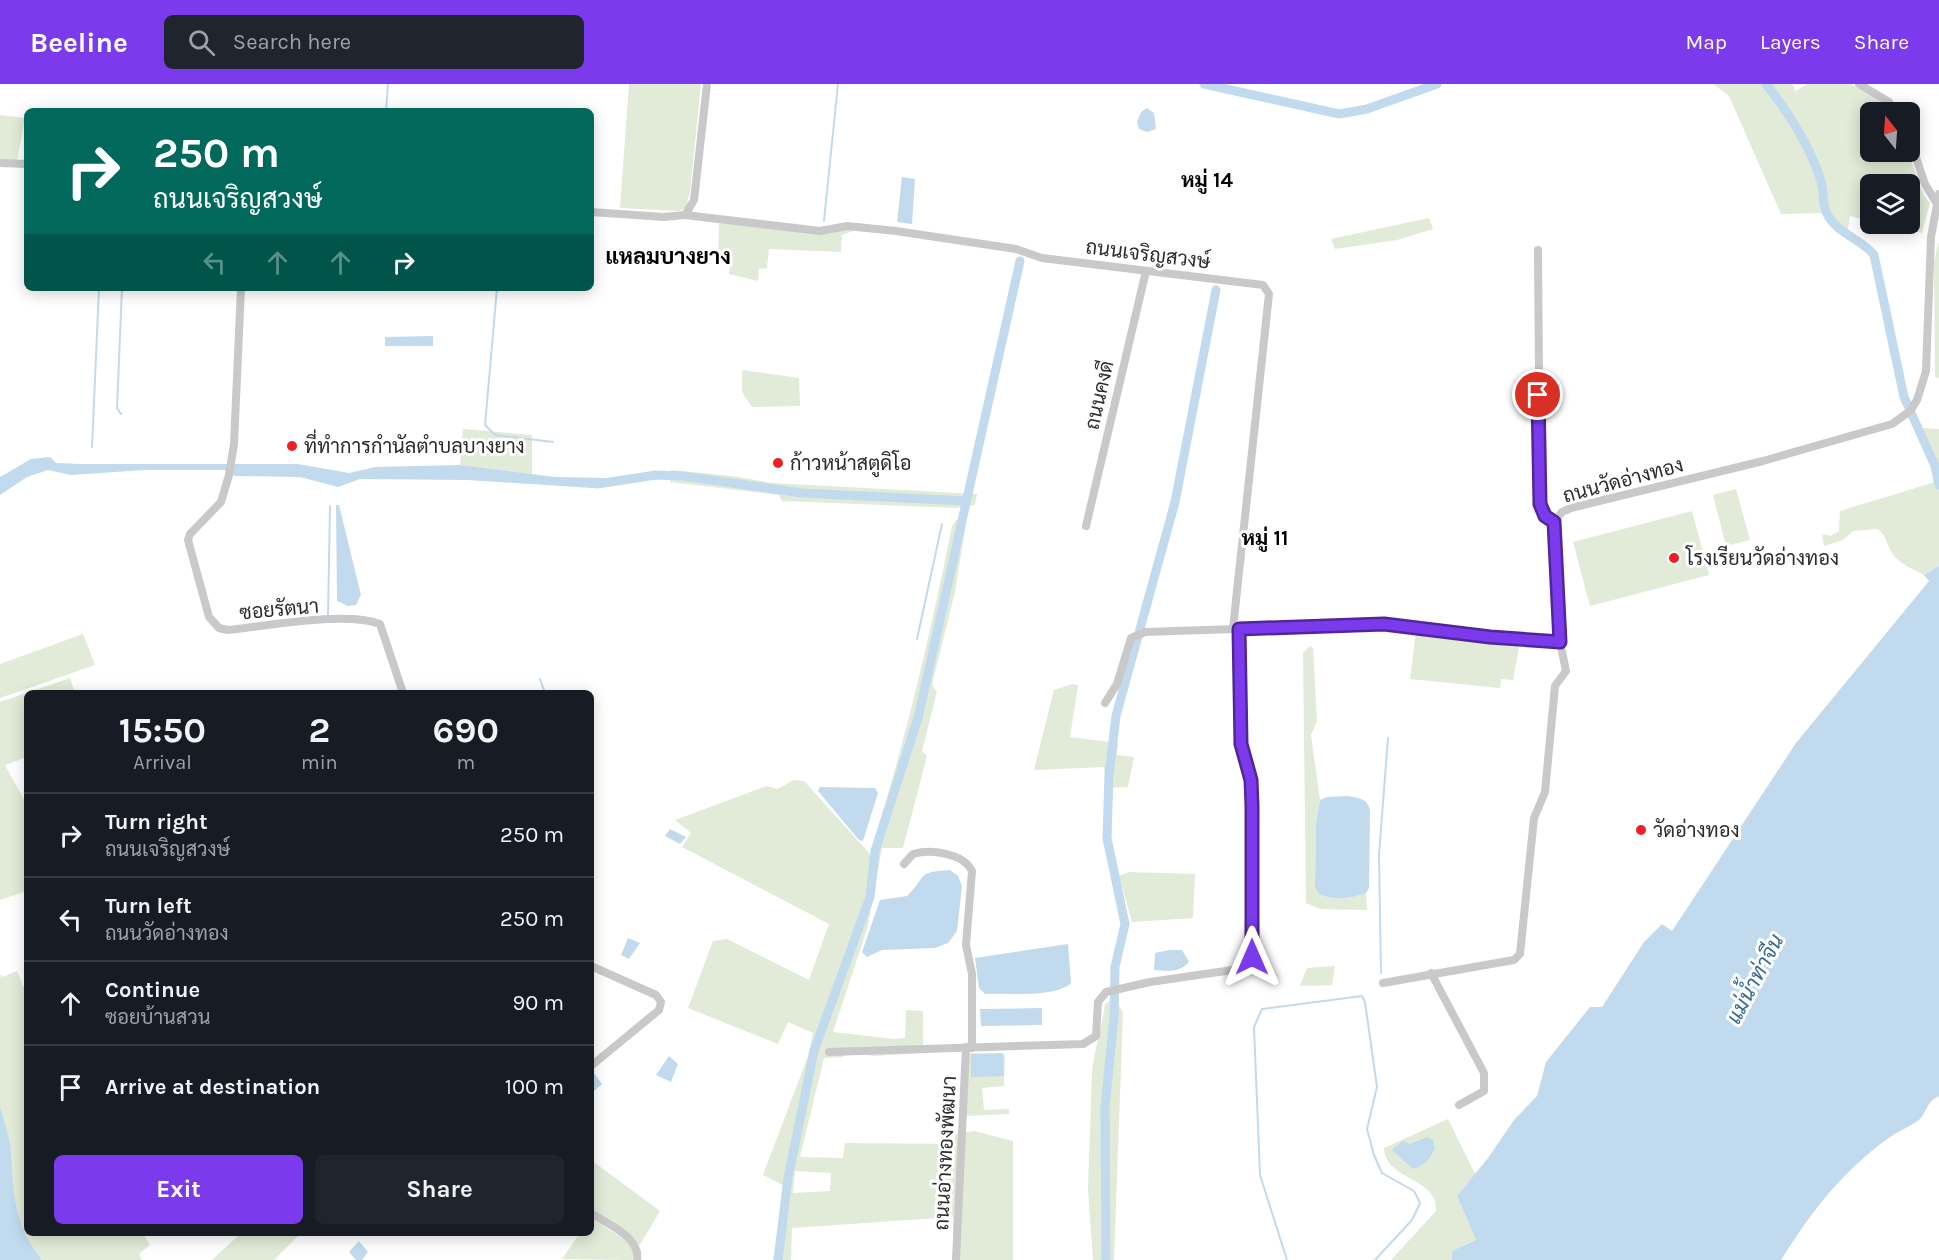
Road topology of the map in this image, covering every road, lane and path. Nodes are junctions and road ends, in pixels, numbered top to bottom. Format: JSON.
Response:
{"nodes":[{"id":1,"x":707,"y":84,"type":"edge"},
{"id":2,"x":1859,"y":84,"type":"edge"},
{"id":3,"x":1889,"y":102,"type":"edge"},
{"id":4,"x":1918,"y":162,"type":"edge"},
{"id":5,"x":0,"y":163,"type":"edge"},
{"id":6,"x":24,"y":164,"type":"edge"},
{"id":7,"x":1939,"y":194,"type":"edge"},
{"id":8,"x":1937,"y":204,"type":"junction"},
{"id":9,"x":594,"y":212,"type":"edge"},
{"id":10,"x":685,"y":215,"type":"junction"},
{"id":11,"x":1538,"y":250,"type":"dead end"},
{"id":12,"x":1146,"y":271,"type":"junction"},
{"id":13,"x":241,"y":291,"type":"edge"},
{"id":14,"x":1554,"y":522,"type":"junction"},
{"id":15,"x":1086,"y":526,"type":"dead end"},
{"id":16,"x":1236,"y":628,"type":"junction"},
{"id":17,"x":1560,"y":642,"type":"junction"},
{"id":18,"x":402,"y":690,"type":"edge"},
{"id":19,"x":1105,"y":703,"type":"dead end"},
{"id":20,"x":904,"y":864,"type":"dead end"},
{"id":21,"x":594,"y":967,"type":"edge"},
{"id":22,"x":1431,"y":973,"type":"junction"},
{"id":23,"x":1383,"y":983,"type":"dead end"},
{"id":24,"x":969,"y":1048,"type":"junction"},
{"id":25,"x":829,"y":1052,"type":"dead end"},
{"id":26,"x":594,"y":1063,"type":"edge"},
{"id":27,"x":1459,"y":1105,"type":"dead end"},
{"id":28,"x":594,"y":1215,"type":"edge"},
{"id":29,"x":637,"y":1260,"type":"edge"},
{"id":30,"x":956,"y":1260,"type":"edge"}],
"edges":[{"from":1,"to":10,"type":"street"},
{"from":2,"to":3,"type":"street"},
{"from":4,"to":8,"type":"street"},
{"from":5,"to":6,"type":"street"},
{"from":7,"to":8,"type":"street","name":"ถนนวัดอ่างทอง"},
{"from":8,"to":14,"type":"street","name":"ถนนวัดอ่างทอง"},
{"from":9,"to":10,"type":"street","name":"ถนนเจริญสวงษ์"},
{"from":10,"to":12,"type":"street","name":"ถนนเจริญสวงษ์"},
{"from":11,"to":14,"type":"street"},
{"from":12,"to":15,"type":"street","name":"ถนนคงดี"},
{"from":12,"to":16,"type":"street","name":"ถนนเจริญสวงษ์"},
{"from":13,"to":18,"type":"street","name":"ซอยรัตนา"},
{"from":14,"to":17,"type":"street","name":"ถนนวัดอ่างทอง"},
{"from":16,"to":17,"type":"street"},
{"from":16,"to":19,"type":"street"},
{"from":16,"to":24,"type":"street","name":"ถนนอ่างทองพัฒนา"},
{"from":17,"to":22,"type":"street","name":"ถนนวัดอ่างทอง"},
{"from":20,"to":24,"type":"street","name":"ถนนอ่างทองพัฒนา"},
{"from":21,"to":26,"type":"street"},
{"from":22,"to":23,"type":"street","name":"ถนนวัดอ่างทอง"},
{"from":22,"to":27,"type":"street"},
{"from":24,"to":25,"type":"street","name":"ถนนอ่างทองพัฒนา"},
{"from":24,"to":30,"type":"street","name":"ถนนอ่างทองพัฒนา"},
{"from":28,"to":29,"type":"street"}]}
